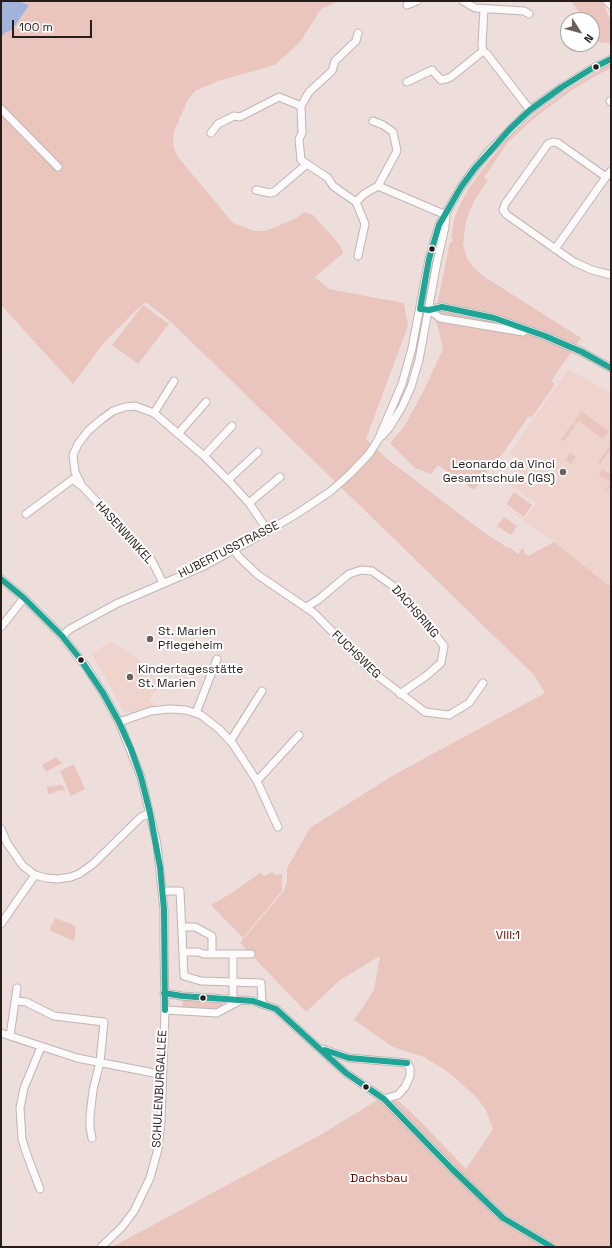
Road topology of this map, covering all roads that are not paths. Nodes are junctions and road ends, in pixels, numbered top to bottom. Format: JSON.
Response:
{"nodes":[{"id":1,"x":417,"y":1,"type":"edge"},
{"id":2,"x":463,"y":1,"type":"edge"},
{"id":3,"x":607,"y":1,"type":"edge"},
{"id":4,"x":407,"y":5,"type":"dead end"},
{"id":5,"x":611,"y":5,"type":"edge"},
{"id":6,"x":484,"y":9,"type":"junction"},
{"id":7,"x":529,"y":14,"type":"dead end"},
{"id":8,"x":358,"y":33,"type":"dead end"},
{"id":9,"x":483,"y":51,"type":"junction"},
{"id":10,"x":611,"y":59,"type":"edge"},
{"id":11,"x":407,"y":82,"type":"dead end"},
{"id":12,"x":301,"y":106,"type":"junction"},
{"id":13,"x":1,"y":109,"type":"edge"},
{"id":14,"x":530,"y":110,"type":"junction"},
{"id":15,"x":373,"y":121,"type":"dead end"},
{"id":16,"x":211,"y":133,"type":"dead end"},
{"id":17,"x":307,"y":164,"type":"junction"},
{"id":18,"x":58,"y":167,"type":"dead end"},
{"id":19,"x":611,"y":171,"type":"edge"},
{"id":20,"x":606,"y":177,"type":"junction"},
{"id":21,"x":378,"y":186,"type":"junction"},
{"id":22,"x":256,"y":190,"type":"dead end"},
{"id":23,"x":356,"y":202,"type":"junction"},
{"id":24,"x":446,"y":215,"type":"junction"},
{"id":25,"x":555,"y":249,"type":"junction"},
{"id":26,"x":358,"y":256,"type":"dead end"},
{"id":27,"x":611,"y":275,"type":"edge"},
{"id":28,"x":420,"y":309,"type":"junction"},
{"id":29,"x":429,"y":310,"type":"junction"},
{"id":30,"x":545,"y":336,"type":"junction"},
{"id":31,"x":611,"y":368,"type":"edge"},
{"id":32,"x":174,"y":381,"type":"dead end"},
{"id":33,"x":206,"y":402,"type":"dead end"},
{"id":34,"x":154,"y":413,"type":"junction"},
{"id":35,"x":232,"y":426,"type":"dead end"},
{"id":36,"x":178,"y":434,"type":"junction"},
{"id":37,"x":378,"y":440,"type":"junction"},
{"id":38,"x":258,"y":452,"type":"dead end"},
{"id":39,"x":204,"y":456,"type":"junction"},
{"id":40,"x":280,"y":477,"type":"dead end"},
{"id":41,"x":228,"y":480,"type":"junction"},
{"id":42,"x":82,"y":486,"type":"junction"},
{"id":43,"x":249,"y":503,"type":"junction"},
{"id":44,"x":26,"y":514,"type":"dead end"},
{"id":45,"x":268,"y":531,"type":"junction"},
{"id":46,"x":234,"y":550,"type":"junction"},
{"id":47,"x":1,"y":579,"type":"edge"},
{"id":48,"x":163,"y":583,"type":"junction"},
{"id":49,"x":24,"y":598,"type":"junction"},
{"id":50,"x":306,"y":607,"type":"junction"},
{"id":51,"x":1,"y":627,"type":"edge"},
{"id":52,"x":62,"y":636,"type":"junction"},
{"id":53,"x":217,"y":659,"type":"dead end"},
{"id":54,"x":483,"y":683,"type":"dead end"},
{"id":55,"x":262,"y":691,"type":"dead end"},
{"id":56,"x":400,"y":694,"type":"junction"},
{"id":57,"x":196,"y":713,"type":"junction"},
{"id":58,"x":119,"y":722,"type":"junction"},
{"id":59,"x":300,"y":734,"type":"dead end"},
{"id":60,"x":231,"y":740,"type":"junction"},
{"id":61,"x":257,"y":781,"type":"junction"},
{"id":62,"x":150,"y":813,"type":"junction"},
{"id":63,"x":278,"y":827,"type":"dead end"},
{"id":64,"x":1,"y":829,"type":"edge"},
{"id":65,"x":35,"y":875,"type":"junction"},
{"id":66,"x":162,"y":891,"type":"junction"},
{"id":67,"x":1,"y":924,"type":"edge"},
{"id":68,"x":182,"y":927,"type":"junction"},
{"id":69,"x":183,"y":952,"type":"junction"},
{"id":70,"x":212,"y":954,"type":"junction"},
{"id":71,"x":233,"y":954,"type":"junction"},
{"id":72,"x":251,"y":954,"type":"dead end"},
{"id":73,"x":233,"y":983,"type":"junction"},
{"id":74,"x":17,"y":988,"type":"dead end"},
{"id":75,"x":164,"y":993,"type":"junction"},
{"id":76,"x":233,"y":1000,"type":"junction"},
{"id":77,"x":241,"y":1000,"type":"junction"},
{"id":78,"x":16,"y":1001,"type":"junction"},
{"id":79,"x":262,"y":1003,"type":"junction"},
{"id":80,"x":165,"y":1010,"type":"junction"},
{"id":81,"x":1,"y":1033,"type":"edge"},
{"id":82,"x":10,"y":1036,"type":"junction"},
{"id":83,"x":41,"y":1046,"type":"junction"},
{"id":84,"x":317,"y":1046,"type":"junction"},
{"id":85,"x":100,"y":1062,"type":"junction"},
{"id":86,"x":162,"y":1073,"type":"junction"},
{"id":87,"x":384,"y":1099,"type":"junction"},
{"id":88,"x":92,"y":1138,"type":"dead end"},
{"id":89,"x":40,"y":1189,"type":"dead end"},
{"id":90,"x":101,"y":1247,"type":"edge"},
{"id":91,"x":552,"y":1247,"type":"edge"}],
"edges":[{"from":1,"to":4,"type":"street"},
{"from":2,"to":6,"type":"street"},
{"from":3,"to":5,"type":"street"},
{"from":6,"to":7,"type":"street"},
{"from":6,"to":9,"type":"street"},
{"from":8,"to":12,"type":"street"},
{"from":9,"to":11,"type":"street"},
{"from":9,"to":14,"type":"street"},
{"from":10,"to":14,"type":"street","name":"HUBERTUSSTRASSE"},
{"from":12,"to":16,"type":"street"},
{"from":12,"to":17,"type":"street"},
{"from":13,"to":18,"type":"street"},
{"from":14,"to":24,"type":"street","name":"HUBERTUSSTRASSE"},
{"from":15,"to":21,"type":"street"},
{"from":17,"to":22,"type":"street"},
{"from":17,"to":23,"type":"street"},
{"from":19,"to":20,"type":"street"},
{"from":20,"to":25,"type":"street"},
{"from":20,"to":25,"type":"street"},
{"from":21,"to":23,"type":"street"},
{"from":21,"to":24,"type":"street"},
{"from":23,"to":26,"type":"street"},
{"from":24,"to":28,"type":"street","name":"HUBERTUSSTRASSE"},
{"from":24,"to":29,"type":"street","name":"HUBERTUSSTRASSE"},
{"from":25,"to":27,"type":"street"},
{"from":28,"to":29,"type":"street"},
{"from":28,"to":37,"type":"street","name":"HUBERTUSSTRASSE"},
{"from":29,"to":30,"type":"street"},
{"from":29,"to":30,"type":"street"},
{"from":29,"to":37,"type":"street","name":"HUBERTUSSTRASSE"},
{"from":30,"to":31,"type":"street"},
{"from":32,"to":34,"type":"street"},
{"from":33,"to":36,"type":"street"},
{"from":34,"to":36,"type":"street","name":"HASENWINKEL"},
{"from":34,"to":42,"type":"street","name":"HASENWINKEL"},
{"from":35,"to":39,"type":"street"},
{"from":36,"to":39,"type":"street","name":"HASENWINKEL"},
{"from":37,"to":45,"type":"street","name":"HUBERTUSSTRASSE"},
{"from":38,"to":41,"type":"street"},
{"from":39,"to":41,"type":"street","name":"HASENWINKEL"},
{"from":40,"to":43,"type":"street"},
{"from":41,"to":43,"type":"street","name":"HASENWINKEL"},
{"from":42,"to":44,"type":"street"},
{"from":42,"to":48,"type":"street","name":"HASENWINKEL"},
{"from":43,"to":45,"type":"street","name":"HASENWINKEL"},
{"from":45,"to":46,"type":"street","name":"HUBERTUSSTRASSE"},
{"from":46,"to":48,"type":"street","name":"HUBERTUSSTRASSE"},
{"from":46,"to":50,"type":"street","name":"FUCHSWEG"},
{"from":47,"to":49,"type":"street","name":"SCHULENBURGALLEE"},
{"from":48,"to":52,"type":"street","name":"HUBERTUSSTRASSE"},
{"from":49,"to":51,"type":"street"},
{"from":49,"to":52,"type":"street","name":"SCHULENBURGALLEE"},
{"from":50,"to":56,"type":"street","name":"FUCHSWEG"},
{"from":50,"to":56,"type":"street","name":"DACHSRING"},
{"from":52,"to":58,"type":"street","name":"SCHULENBURGALLEE"},
{"from":53,"to":57,"type":"street"},
{"from":54,"to":56,"type":"street","name":"FUCHSWEG"},
{"from":55,"to":60,"type":"street"},
{"from":57,"to":58,"type":"street"},
{"from":57,"to":60,"type":"street"},
{"from":58,"to":62,"type":"street","name":"SCHULENBURGALLEE"},
{"from":59,"to":61,"type":"street"},
{"from":60,"to":61,"type":"street"},
{"from":61,"to":63,"type":"street"},
{"from":62,"to":65,"type":"street"},
{"from":62,"to":66,"type":"street","name":"SCHULENBURGALLEE"},
{"from":64,"to":65,"type":"street"},
{"from":65,"to":67,"type":"street"},
{"from":66,"to":68,"type":"street"},
{"from":66,"to":75,"type":"street","name":"SCHULENBURGALLEE"},
{"from":68,"to":69,"type":"street"},
{"from":68,"to":70,"type":"street"},
{"from":69,"to":70,"type":"street"},
{"from":69,"to":73,"type":"street"},
{"from":70,"to":71,"type":"street"},
{"from":71,"to":72,"type":"street"},
{"from":71,"to":73,"type":"street"},
{"from":73,"to":76,"type":"street"},
{"from":73,"to":79,"type":"street"},
{"from":74,"to":78,"type":"street"},
{"from":75,"to":76,"type":"street"},
{"from":75,"to":80,"type":"street","name":"SCHULENBURGALLEE"},
{"from":76,"to":77,"type":"street"},
{"from":77,"to":79,"type":"street"},
{"from":77,"to":80,"type":"street"},
{"from":78,"to":82,"type":"street"},
{"from":78,"to":85,"type":"street"},
{"from":79,"to":84,"type":"street"},
{"from":80,"to":86,"type":"street","name":"SCHULENBURGALLEE"},
{"from":81,"to":82,"type":"street"},
{"from":82,"to":83,"type":"street"},
{"from":83,"to":85,"type":"street"},
{"from":83,"to":89,"type":"street"},
{"from":84,"to":87,"type":"street"},
{"from":84,"to":87,"type":"street"},
{"from":85,"to":86,"type":"street"},
{"from":85,"to":88,"type":"street"},
{"from":86,"to":90,"type":"street","name":"SCHULENBURGALLEE"},
{"from":87,"to":91,"type":"street"}]}
